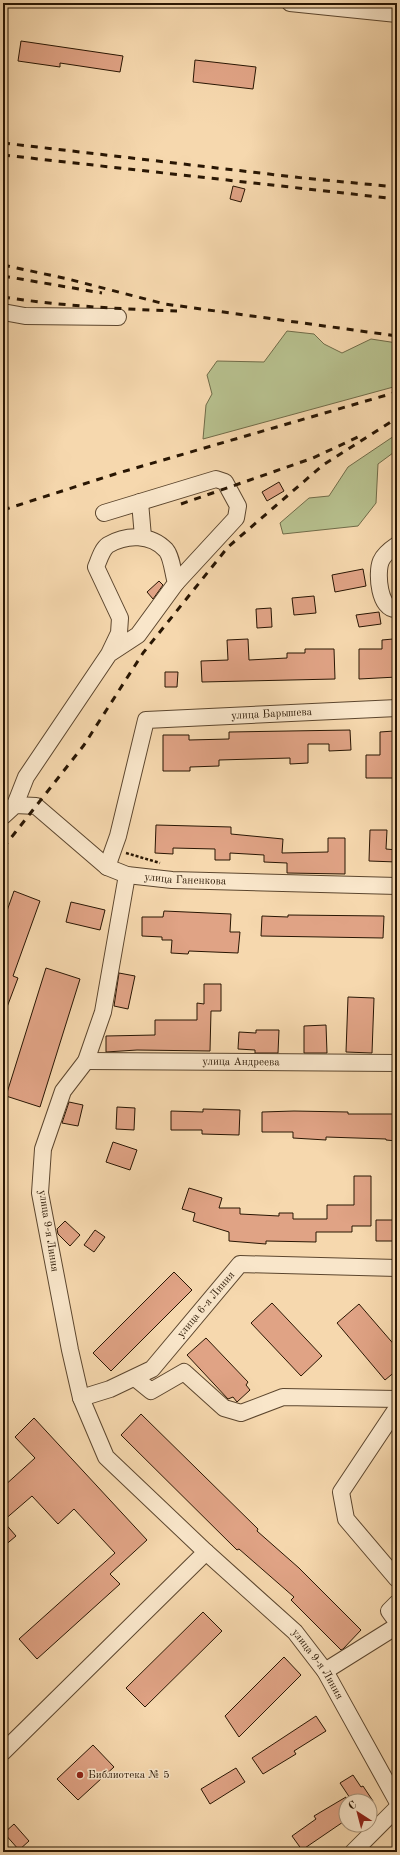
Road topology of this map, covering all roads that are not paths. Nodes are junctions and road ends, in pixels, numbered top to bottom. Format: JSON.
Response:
{"nodes":[{"id":1,"x":290,"y":3,"type":"edge"},
{"id":2,"x":340,"y":6,"type":"edge"},
{"id":3,"x":397,"y":14,"type":"edge"},
{"id":4,"x":3,"y":312,"type":"edge"},
{"id":5,"x":118,"y":317,"type":"dead end"},
{"id":6,"x":140,"y":502,"type":"junction"},
{"id":7,"x":104,"y":514,"type":"dead end"},
{"id":8,"x":143,"y":537,"type":"junction"},
{"id":9,"x":397,"y":545,"type":"edge"},
{"id":10,"x":176,"y":583,"type":"junction"},
{"id":11,"x":397,"y":609,"type":"edge"},
{"id":12,"x":109,"y":654,"type":"junction"},
{"id":13,"x":397,"y":708,"type":"edge"},
{"id":14,"x":15,"y":805,"type":"junction"},
{"id":15,"x":3,"y":816,"type":"edge"},
{"id":16,"x":107,"y":867,"type":"junction"},
{"id":17,"x":126,"y":875,"type":"junction"},
{"id":18,"x":397,"y":886,"type":"edge"},
{"id":19,"x":86,"y":1061,"type":"junction"},
{"id":20,"x":397,"y":1063,"type":"edge"},
{"id":21,"x":397,"y":1268,"type":"edge"},
{"id":22,"x":135,"y":1378,"type":"junction"},
{"id":23,"x":81,"y":1398,"type":"junction"},
{"id":24,"x":397,"y":1399,"type":"edge"},
{"id":25,"x":397,"y":1408,"type":"edge"},
{"id":26,"x":206,"y":1552,"type":"junction"},
{"id":27,"x":397,"y":1579,"type":"edge"},
{"id":28,"x":397,"y":1603,"type":"edge"},
{"id":29,"x":397,"y":1622,"type":"edge"},
{"id":30,"x":397,"y":1626,"type":"edge"},
{"id":31,"x":325,"y":1672,"type":"junction"},
{"id":32,"x":3,"y":1752,"type":"edge"},
{"id":33,"x":397,"y":1801,"type":"edge"},
{"id":34,"x":397,"y":1808,"type":"edge"},
{"id":35,"x":353,"y":1852,"type":"edge"}],
"edges":[{"from":1,"to":2,"type":"street"},
{"from":2,"to":3,"type":"street"},
{"from":4,"to":5,"type":"street"},
{"from":6,"to":7,"type":"street"},
{"from":6,"to":8,"type":"street"},
{"from":6,"to":10,"type":"street"},
{"from":8,"to":10,"type":"street"},
{"from":8,"to":12,"type":"street"},
{"from":9,"to":11,"type":"street"},
{"from":10,"to":12,"type":"street"},
{"from":12,"to":14,"type":"street"},
{"from":13,"to":16,"type":"street","name":"улица Барышева"},
{"from":14,"to":15,"type":"street"},
{"from":14,"to":16,"type":"street","name":"улица Ганенкова"},
{"from":16,"to":17,"type":"street","name":"улица Ганенкова"},
{"from":17,"to":18,"type":"street","name":"улица Ганенкова"},
{"from":17,"to":19,"type":"street","name":"улица 9-я Линия"},
{"from":19,"to":20,"type":"street","name":"улица Андреева"},
{"from":19,"to":23,"type":"street","name":"улица 9-я Линия"},
{"from":21,"to":22,"type":"street","name":"улица 6-я Линия"},
{"from":22,"to":23,"type":"street","name":"улица 6-я Линия"},
{"from":22,"to":24,"type":"street"},
{"from":23,"to":26,"type":"street","name":"улица 9-я Линия"},
{"from":25,"to":27,"type":"street"},
{"from":26,"to":31,"type":"street","name":"улица 9-я Линия"},
{"from":26,"to":32,"type":"street"},
{"from":28,"to":29,"type":"street"},
{"from":30,"to":31,"type":"street"},
{"from":31,"to":33,"type":"street","name":"улица 9-я Линия"},
{"from":34,"to":35,"type":"street"}]}
